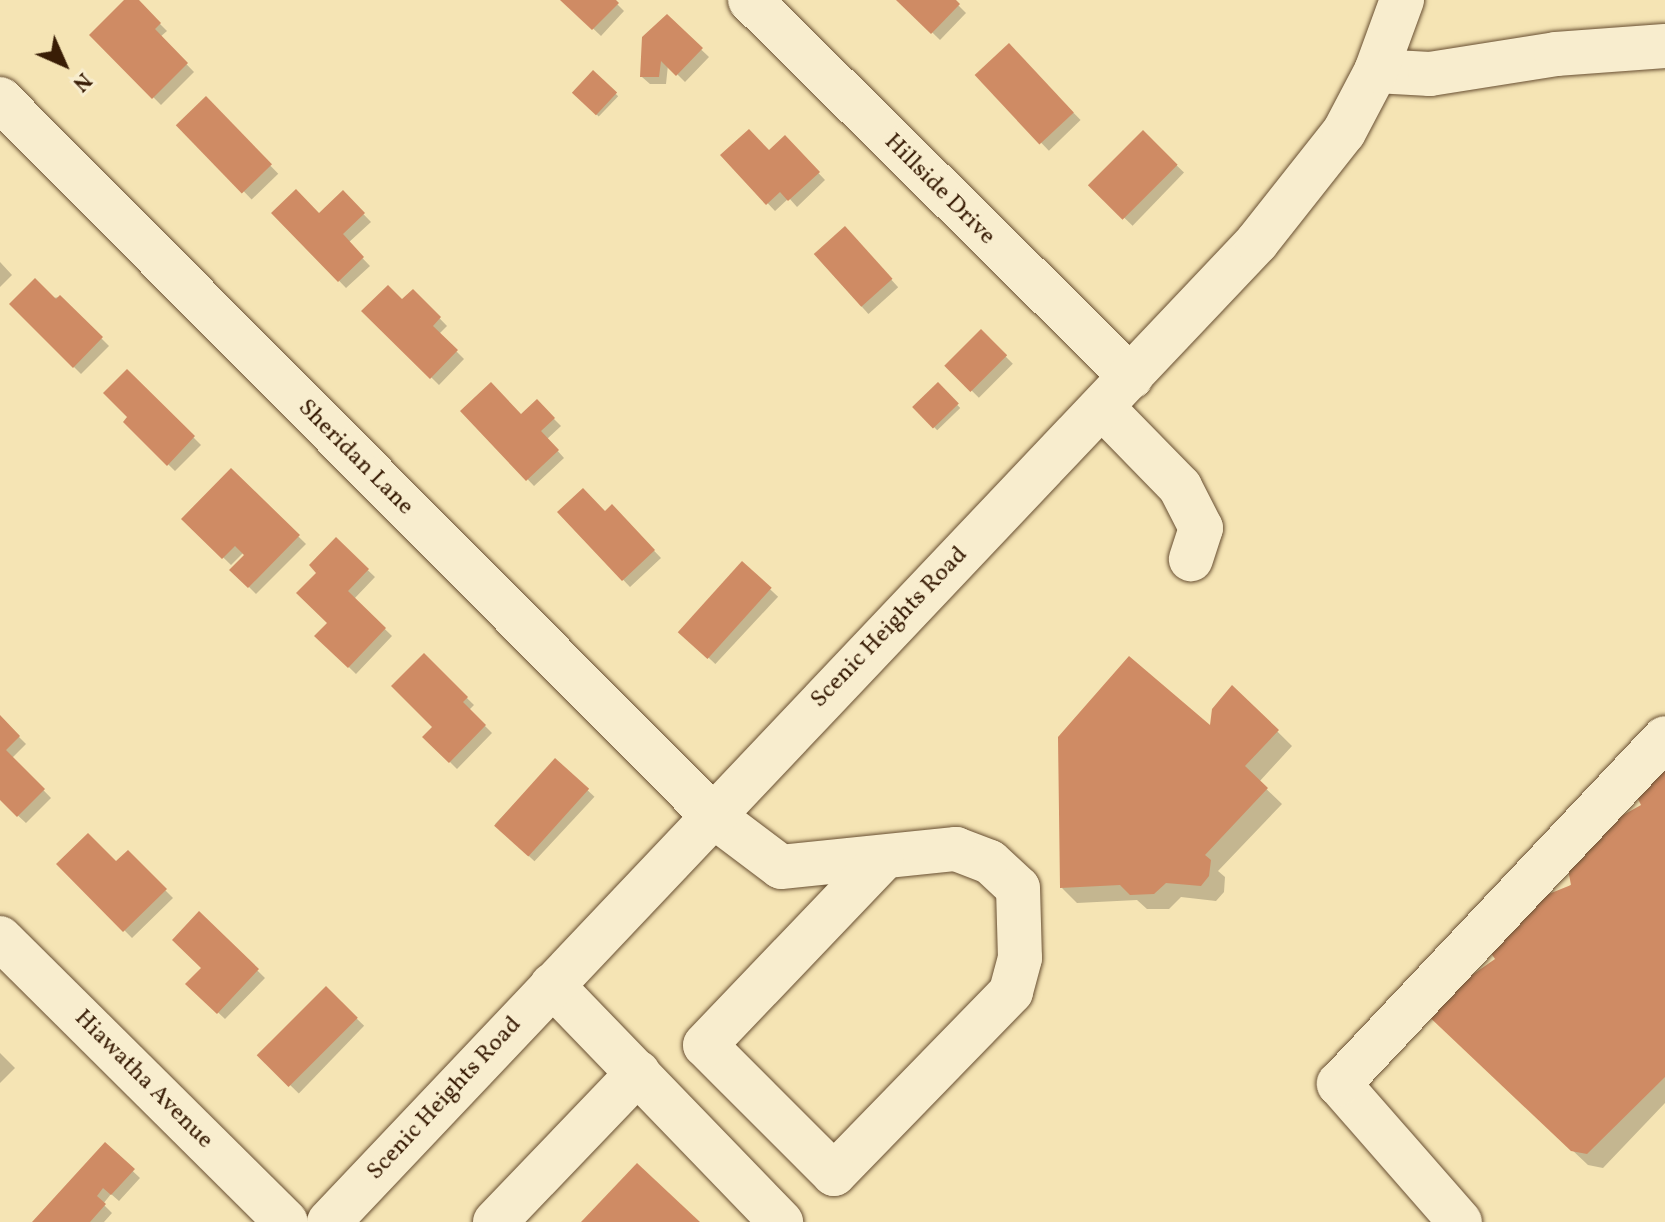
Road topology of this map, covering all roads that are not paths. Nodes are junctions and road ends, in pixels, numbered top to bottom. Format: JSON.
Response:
{"nodes":[{"id":1,"x":750,"y":0,"type":"edge"},
{"id":2,"x":1402,"y":0,"type":"edge"},
{"id":3,"x":1665,"y":46,"type":"edge"},
{"id":4,"x":1376,"y":71,"type":"junction"},
{"id":5,"x":0,"y":99,"type":"edge"},
{"id":6,"x":1116,"y":392,"type":"junction"},
{"id":7,"x":1191,"y":559,"type":"dead end"},
{"id":8,"x":1665,"y":738,"type":"edge"},
{"id":9,"x":712,"y":815,"type":"junction"},
{"id":10,"x":882,"y":860,"type":"junction"},
{"id":11,"x":781,"y":867,"type":"junction"},
{"id":12,"x":814,"y":931,"type":"junction"},
{"id":13,"x":0,"y":938,"type":"edge"},
{"id":14,"x":552,"y":985,"type":"junction"},
{"id":15,"x":638,"y":1073,"type":"junction"},
{"id":16,"x":286,"y":1222,"type":"edge"},
{"id":17,"x":329,"y":1222,"type":"edge"},
{"id":18,"x":495,"y":1222,"type":"edge"},
{"id":19,"x":781,"y":1222,"type":"edge"},
{"id":20,"x":1460,"y":1222,"type":"edge"}],
"edges":[{"from":1,"to":6,"type":"street","name":"Hillside Drive"},
{"from":2,"to":4,"type":"street","name":"Scenic Heights Road"},
{"from":3,"to":4,"type":"street"},
{"from":4,"to":6,"type":"street","name":"Scenic Heights Road"},
{"from":5,"to":9,"type":"street","name":"Sheridan Lane"},
{"from":6,"to":7,"type":"street","name":"Hillside Drive"},
{"from":6,"to":9,"type":"street","name":"Scenic Heights Road"},
{"from":8,"to":20,"type":"street"},
{"from":9,"to":11,"type":"street","name":"Sheridan Lane"},
{"from":9,"to":14,"type":"street","name":"Scenic Heights Road"},
{"from":10,"to":11,"type":"street"},
{"from":10,"to":12,"type":"street"},
{"from":10,"to":12,"type":"street"},
{"from":11,"to":12,"type":"street"},
{"from":13,"to":16,"type":"street","name":"Hiawatha Avenue"},
{"from":14,"to":15,"type":"street"},
{"from":14,"to":17,"type":"street","name":"Scenic Heights Road"},
{"from":15,"to":18,"type":"street"},
{"from":15,"to":19,"type":"street"}]}
